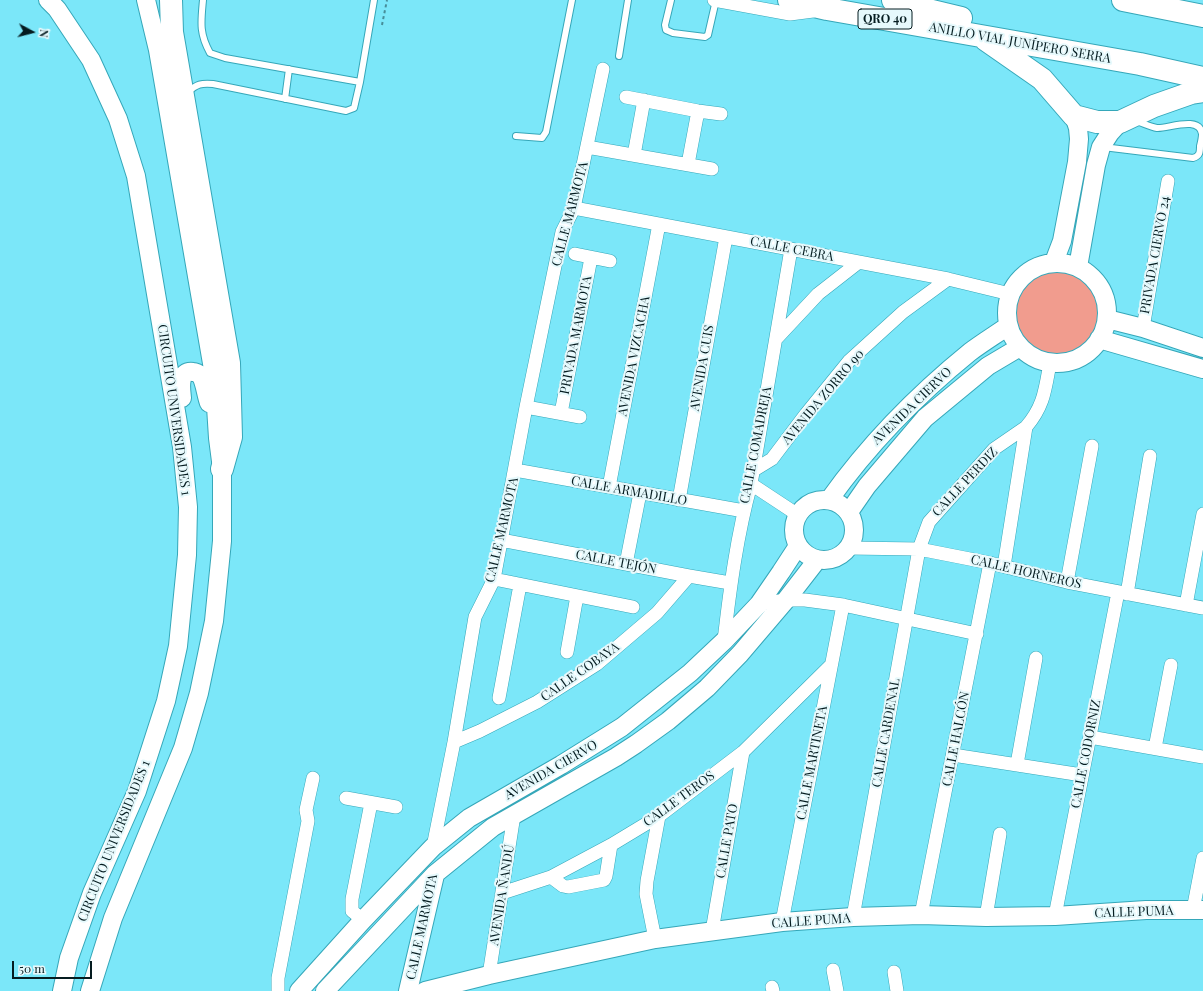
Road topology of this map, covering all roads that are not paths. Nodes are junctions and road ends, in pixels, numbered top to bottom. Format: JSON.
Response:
{"nodes":[{"id":1,"x":48,"y":0,"type":"edge"},
{"id":2,"x":146,"y":0,"type":"edge"},
{"id":3,"x":171,"y":0,"type":"edge"},
{"id":4,"x":203,"y":0,"type":"edge"},
{"id":5,"x":374,"y":0,"type":"edge"},
{"id":6,"x":572,"y":0,"type":"edge"},
{"id":7,"x":628,"y":0,"type":"edge"},
{"id":8,"x":671,"y":0,"type":"edge"},
{"id":9,"x":715,"y":0,"type":"edge"},
{"id":10,"x":789,"y":0,"type":"edge"},
{"id":11,"x":893,"y":0,"type":"edge"},
{"id":12,"x":1123,"y":0,"type":"edge"},
{"id":13,"x":1150,"y":2,"type":"edge"},
{"id":14,"x":827,"y":9,"type":"junction"},
{"id":15,"x":1192,"y":12,"type":"edge"},
{"id":16,"x":982,"y":37,"type":"junction"},
{"id":17,"x":619,"y":56,"type":"dead end"},
{"id":18,"x":1140,"y":64,"type":"junction"},
{"id":19,"x":289,"y":69,"type":"junction"},
{"id":20,"x":603,"y":69,"type":"dead end"},
{"id":21,"x":1203,"y":78,"type":"edge"},
{"id":22,"x":360,"y":82,"type":"junction"},
{"id":23,"x":1203,"y":91,"type":"edge"},
{"id":24,"x":183,"y":95,"type":"junction"},
{"id":25,"x":626,"y":97,"type":"dead end"},
{"id":26,"x":284,"y":99,"type":"junction"},
{"id":27,"x":644,"y":100,"type":"junction"},
{"id":28,"x":698,"y":111,"type":"junction"},
{"id":29,"x":721,"y":114,"type":"dead end"},
{"id":30,"x":1074,"y":116,"type":"junction"},
{"id":31,"x":1125,"y":120,"type":"junction"},
{"id":32,"x":516,"y":136,"type":"dead end"},
{"id":33,"x":588,"y":147,"type":"junction"},
{"id":34,"x":1101,"y":147,"type":"junction"},
{"id":35,"x":634,"y":155,"type":"junction"},
{"id":36,"x":1077,"y":162,"type":"junction"},
{"id":37,"x":688,"y":164,"type":"junction"},
{"id":38,"x":1096,"y":165,"type":"junction"},
{"id":39,"x":712,"y":169,"type":"dead end"},
{"id":40,"x":1168,"y":181,"type":"dead end"},
{"id":41,"x":574,"y":208,"type":"junction"},
{"id":42,"x":658,"y":224,"type":"junction"},
{"id":43,"x":726,"y":237,"type":"junction"},
{"id":44,"x":791,"y":249,"type":"junction"},
{"id":45,"x":575,"y":254,"type":"dead end"},
{"id":46,"x":591,"y":258,"type":"junction"},
{"id":47,"x":610,"y":261,"type":"dead end"},
{"id":48,"x":860,"y":262,"type":"junction"},
{"id":49,"x":1054,"y":262,"type":"junction"},
{"id":50,"x":1078,"y":267,"type":"junction"},
{"id":51,"x":948,"y":279,"type":"junction"},
{"id":52,"x":1010,"y":294,"type":"junction"},
{"id":53,"x":1107,"y":318,"type":"junction"},
{"id":54,"x":1008,"y":326,"type":"junction"},
{"id":55,"x":1143,"y":328,"type":"junction"},
{"id":56,"x":1100,"y":339,"type":"junction"},
{"id":57,"x":776,"y":340,"type":"junction"},
{"id":58,"x":1020,"y":348,"type":"junction"},
{"id":59,"x":1203,"y":348,"type":"edge"},
{"id":60,"x":1050,"y":363,"type":"junction"},
{"id":61,"x":1203,"y":369,"type":"edge"},
{"id":62,"x":913,"y":402,"type":"junction"},
{"id":63,"x":526,"y":407,"type":"junction"},
{"id":64,"x":560,"y":413,"type":"junction"},
{"id":65,"x":580,"y":417,"type":"dead end"},
{"id":66,"x":925,"y":418,"type":"junction"},
{"id":67,"x":1026,"y":427,"type":"junction"},
{"id":68,"x":218,"y":438,"type":"junction"},
{"id":69,"x":1092,"y":446,"type":"dead end"},
{"id":70,"x":182,"y":447,"type":"junction"},
{"id":71,"x":1150,"y":456,"type":"dead end"},
{"id":72,"x":222,"y":468,"type":"junction"},
{"id":73,"x":515,"y":470,"type":"junction"},
{"id":74,"x":754,"y":470,"type":"junction"},
{"id":75,"x":751,"y":484,"type":"junction"},
{"id":76,"x":609,"y":487,"type":"junction"},
{"id":77,"x":640,"y":493,"type":"junction"},
{"id":78,"x":679,"y":500,"type":"junction"},
{"id":79,"x":829,"y":500,"type":"junction"},
{"id":80,"x":744,"y":511,"type":"junction"},
{"id":81,"x":849,"y":512,"type":"junction"},
{"id":82,"x":1203,"y":514,"type":"edge"},
{"id":83,"x":798,"y":515,"type":"junction"},
{"id":84,"x":501,"y":540,"type":"junction"},
{"id":85,"x":798,"y":546,"type":"junction"},
{"id":86,"x":849,"y":548,"type":"junction"},
{"id":87,"x":919,"y":549,"type":"junction"},
{"id":88,"x":818,"y":560,"type":"junction"},
{"id":89,"x":990,"y":563,"type":"junction"},
{"id":90,"x":626,"y":564,"type":"junction"},
{"id":91,"x":1004,"y":566,"type":"junction"},
{"id":92,"x":689,"y":576,"type":"junction"},
{"id":93,"x":494,"y":578,"type":"junction"},
{"id":94,"x":1067,"y":582,"type":"junction"},
{"id":95,"x":730,"y":583,"type":"junction"},
{"id":96,"x":520,"y":585,"type":"junction"},
{"id":97,"x":1122,"y":593,"type":"junction"},
{"id":98,"x":577,"y":596,"type":"junction"},
{"id":99,"x":786,"y":600,"type":"junction"},
{"id":100,"x":759,"y":604,"type":"junction"},
{"id":101,"x":843,"y":605,"type":"junction"},
{"id":102,"x":1186,"y":605,"type":"junction"},
{"id":103,"x":633,"y":607,"type":"dead end"},
{"id":104,"x":1203,"y":608,"type":"edge"},
{"id":105,"x":908,"y":618,"type":"junction"},
{"id":106,"x":977,"y":634,"type":"junction"},
{"id":107,"x":724,"y":641,"type":"junction"},
{"id":108,"x":567,"y":652,"type":"dead end"},
{"id":109,"x":1036,"y":658,"type":"dead end"},
{"id":110,"x":1172,"y":665,"type":"dead end"},
{"id":111,"x":830,"y":666,"type":"junction"},
{"id":112,"x":499,"y":698,"type":"dead end"},
{"id":113,"x":622,"y":727,"type":"junction"},
{"id":114,"x":1090,"y":737,"type":"junction"},
{"id":115,"x":454,"y":742,"type":"junction"},
{"id":116,"x":636,"y":744,"type":"junction"},
{"id":117,"x":1155,"y":748,"type":"junction"},
{"id":118,"x":742,"y":752,"type":"junction"},
{"id":119,"x":953,"y":755,"type":"junction"},
{"id":120,"x":1203,"y":757,"type":"edge"},
{"id":121,"x":1017,"y":764,"type":"junction"},
{"id":122,"x":1082,"y":774,"type":"junction"},
{"id":123,"x":313,"y":778,"type":"dead end"},
{"id":124,"x":346,"y":798,"type":"dead end"},
{"id":125,"x":371,"y":803,"type":"junction"},
{"id":126,"x":396,"y":808,"type":"dead end"},
{"id":127,"x":514,"y":815,"type":"junction"},
{"id":128,"x":659,"y":816,"type":"junction"},
{"id":129,"x":1000,"y":834,"type":"dead end"},
{"id":130,"x":611,"y":845,"type":"junction"},
{"id":131,"x":433,"y":847,"type":"junction"},
{"id":132,"x":1203,"y":858,"type":"edge"},
{"id":133,"x":435,"y":874,"type":"junction"},
{"id":134,"x":551,"y":876,"type":"junction"},
{"id":135,"x":502,"y":893,"type":"junction"},
{"id":136,"x":1198,"y":910,"type":"edge"},
{"id":137,"x":921,"y":915,"type":"junction"},
{"id":138,"x":1055,"y":916,"type":"junction"},
{"id":139,"x":853,"y":917,"type":"junction"},
{"id":140,"x":986,"y":918,"type":"junction"},
{"id":141,"x":363,"y":920,"type":"junction"},
{"id":142,"x":782,"y":922,"type":"junction"},
{"id":143,"x":712,"y":931,"type":"junction"},
{"id":144,"x":655,"y":939,"type":"junction"},
{"id":145,"x":833,"y":970,"type":"dead end"},
{"id":146,"x":894,"y":972,"type":"dead end"},
{"id":147,"x":489,"y":975,"type":"junction"},
{"id":148,"x":91,"y":990,"type":"edge"},
{"id":149,"x":62,"y":991,"type":"edge"},
{"id":150,"x":278,"y":991,"type":"edge"},
{"id":151,"x":298,"y":991,"type":"edge"},
{"id":152,"x":325,"y":991,"type":"edge"},
{"id":153,"x":408,"y":991,"type":"edge"},
{"id":154,"x":425,"y":991,"type":"edge"},
{"id":155,"x":837,"y":991,"type":"edge"},
{"id":156,"x":897,"y":991,"type":"edge"}],
"edges":[{"from":1,"to":70,"type":"street","name":"CIRCUITO UNIVERSIDADES 1"},
{"from":2,"to":68,"type":"street"},
{"from":3,"to":24,"type":"highway"},
{"from":4,"to":19,"type":"lane"},
{"from":5,"to":22,"type":"lane"},
{"from":6,"to":32,"type":"lane"},
{"from":7,"to":17,"type":"lane"},
{"from":8,"to":9,"type":"lane"},
{"from":9,"to":14,"type":"street"},
{"from":10,"to":14,"type":"highway","name":"ANILLO VIAL JUNÍPERO SERRA","number":"QRO 40"},
{"from":11,"to":18,"type":"highway"},
{"from":12,"to":13,"type":"highway"},
{"from":13,"to":15,"type":"highway"},
{"from":14,"to":16,"type":"highway","name":"ANILLO VIAL JUNÍPERO SERRA","number":"QRO 40"},
{"from":16,"to":18,"type":"highway","name":"ANILLO VIAL JUNÍPERO SERRA","number":"QRO 40"},
{"from":16,"to":30,"type":"highway"},
{"from":18,"to":21,"type":"highway","name":"ANILLO VIAL JUNÍPERO SERRA","number":"QRO 40"},
{"from":19,"to":22,"type":"lane"},
{"from":19,"to":26,"type":"lane"},
{"from":20,"to":33,"type":"street","name":"CALLE MARMOTA"},
{"from":22,"to":26,"type":"lane"},
{"from":23,"to":31,"type":"highway"},
{"from":24,"to":26,"type":"lane"},
{"from":24,"to":72,"type":"highway"},
{"from":25,"to":27,"type":"street"},
{"from":27,"to":28,"type":"street"},
{"from":27,"to":35,"type":"street"},
{"from":28,"to":29,"type":"street"},
{"from":28,"to":37,"type":"street"},
{"from":30,"to":31,"type":"highway"},
{"from":30,"to":36,"type":"street"},
{"from":31,"to":34,"type":"street"},
{"from":31,"to":34,"type":"lane"},
{"from":33,"to":35,"type":"street"},
{"from":33,"to":41,"type":"street","name":"CALLE MARMOTA"},
{"from":34,"to":38,"type":"street"},
{"from":35,"to":37,"type":"street"},
{"from":36,"to":38,"type":"street"},
{"from":36,"to":49,"type":"street"},
{"from":37,"to":39,"type":"street"},
{"from":38,"to":50,"type":"street"},
{"from":40,"to":55,"type":"street","name":"PRIVADA CIERVO 24"},
{"from":41,"to":42,"type":"street","name":"CALLE CEBRA"},
{"from":41,"to":63,"type":"street","name":"CALLE MARMOTA"},
{"from":42,"to":43,"type":"street","name":"CALLE CEBRA"},
{"from":42,"to":76,"type":"street","name":"AVENIDA VIZCACHA"},
{"from":43,"to":44,"type":"street","name":"CALLE CEBRA"},
{"from":43,"to":78,"type":"street","name":"AVENIDA CUIS"},
{"from":44,"to":48,"type":"street","name":"CALLE CEBRA"},
{"from":44,"to":57,"type":"street","name":"CALLE COMADREJA"},
{"from":45,"to":46,"type":"street"},
{"from":46,"to":47,"type":"street"},
{"from":46,"to":64,"type":"street","name":"PRIVADA MARMOTA"},
{"from":48,"to":51,"type":"street","name":"CALLE CEBRA"},
{"from":48,"to":57,"type":"street"},
{"from":49,"to":50,"type":"street"},
{"from":49,"to":52,"type":"street"},
{"from":50,"to":53,"type":"street"},
{"from":51,"to":52,"type":"street","name":"CALLE CEBRA"},
{"from":51,"to":74,"type":"street","name":"AVENIDA ZORRO 90"},
{"from":52,"to":54,"type":"street"},
{"from":53,"to":55,"type":"street"},
{"from":53,"to":56,"type":"street"},
{"from":54,"to":58,"type":"street"},
{"from":54,"to":62,"type":"street","name":"AVENIDA CIERVO"},
{"from":55,"to":59,"type":"street"},
{"from":56,"to":60,"type":"street"},
{"from":56,"to":61,"type":"street"},
{"from":57,"to":74,"type":"street","name":"CALLE COMADREJA"},
{"from":58,"to":60,"type":"street"},
{"from":58,"to":66,"type":"street","name":"AVENIDA CIERVO"},
{"from":60,"to":67,"type":"street"},
{"from":62,"to":66,"type":"street"},
{"from":62,"to":79,"type":"street","name":"AVENIDA CIERVO"},
{"from":63,"to":64,"type":"street","name":"PRIVADA MARMOTA"},
{"from":63,"to":73,"type":"street","name":"CALLE MARMOTA"},
{"from":64,"to":65,"type":"street","name":"PRIVADA MARMOTA"},
{"from":66,"to":81,"type":"street","name":"AVENIDA CIERVO"},
{"from":67,"to":87,"type":"street","name":"CALLE PERDIZ"},
{"from":67,"to":91,"type":"street"},
{"from":68,"to":70,"type":"street"},
{"from":68,"to":72,"type":"street"},
{"from":69,"to":94,"type":"street"},
{"from":70,"to":149,"type":"street","name":"CIRCUITO UNIVERSIDADES 1"},
{"from":71,"to":97,"type":"street","name":"CALLE CODORNIZ"},
{"from":72,"to":148,"type":"street"},
{"from":73,"to":76,"type":"street","name":"CALLE ARMADILLO"},
{"from":73,"to":84,"type":"street","name":"CALLE MARMOTA"},
{"from":74,"to":75,"type":"street","name":"CALLE COMADREJA"},
{"from":75,"to":80,"type":"street","name":"CALLE COMADREJA"},
{"from":75,"to":83,"type":"street"},
{"from":76,"to":77,"type":"street","name":"CALLE ARMADILLO"},
{"from":77,"to":78,"type":"street","name":"CALLE ARMADILLO"},
{"from":77,"to":90,"type":"street"},
{"from":78,"to":80,"type":"street","name":"CALLE ARMADILLO"},
{"from":79,"to":81,"type":"street"},
{"from":79,"to":83,"type":"street"},
{"from":80,"to":95,"type":"street","name":"CALLE COMADREJA"},
{"from":81,"to":86,"type":"street"},
{"from":82,"to":102,"type":"street"},
{"from":83,"to":85,"type":"street"},
{"from":84,"to":90,"type":"street","name":"CALLE TEJÓN"},
{"from":84,"to":93,"type":"street","name":"CALLE MARMOTA"},
{"from":85,"to":88,"type":"street"},
{"from":85,"to":100,"type":"street","name":"AVENIDA CIERVO"},
{"from":86,"to":87,"type":"street","name":"CALLE HORNEROS"},
{"from":86,"to":88,"type":"street"},
{"from":87,"to":89,"type":"street","name":"CALLE HORNEROS"},
{"from":87,"to":105,"type":"street","name":"CALLE CARDENAL"},
{"from":88,"to":99,"type":"street","name":"AVENIDA CIERVO"},
{"from":89,"to":91,"type":"street","name":"CALLE HORNEROS"},
{"from":89,"to":106,"type":"street","name":"CALLE HALCÓN"},
{"from":90,"to":92,"type":"street","name":"CALLE TEJÓN"},
{"from":91,"to":94,"type":"street","name":"CALLE HORNEROS"},
{"from":92,"to":95,"type":"street","name":"CALLE TEJÓN"},
{"from":92,"to":115,"type":"street","name":"CALLE COBAYA"},
{"from":93,"to":96,"type":"street"},
{"from":93,"to":115,"type":"street","name":"CALLE MARMOTA"},
{"from":94,"to":97,"type":"street","name":"CALLE HORNEROS"},
{"from":95,"to":107,"type":"street","name":"CALLE COMADREJA"},
{"from":96,"to":98,"type":"street"},
{"from":96,"to":112,"type":"street"},
{"from":97,"to":102,"type":"street","name":"CALLE HORNEROS"},
{"from":97,"to":114,"type":"street","name":"CALLE CODORNIZ"},
{"from":98,"to":103,"type":"street"},
{"from":98,"to":108,"type":"street"},
{"from":99,"to":100,"type":"street"},
{"from":99,"to":101,"type":"street"},
{"from":99,"to":116,"type":"street","name":"AVENIDA CIERVO"},
{"from":100,"to":107,"type":"street","name":"AVENIDA CIERVO"},
{"from":101,"to":105,"type":"street"},
{"from":101,"to":111,"type":"street","name":"CALLE MARTINETA"},
{"from":102,"to":104,"type":"street","name":"CALLE HORNEROS"},
{"from":105,"to":106,"type":"street"},
{"from":105,"to":139,"type":"street","name":"CALLE CARDENAL"},
{"from":106,"to":119,"type":"street","name":"CALLE HALCÓN"},
{"from":107,"to":113,"type":"street","name":"AVENIDA CIERVO"},
{"from":109,"to":121,"type":"street"},
{"from":110,"to":117,"type":"street"},
{"from":111,"to":118,"type":"street","name":"CALLE TEROS"},
{"from":111,"to":142,"type":"street","name":"CALLE MARTINETA"},
{"from":113,"to":116,"type":"street"},
{"from":113,"to":131,"type":"street","name":"AVENIDA CIERVO"},
{"from":114,"to":117,"type":"street"},
{"from":114,"to":122,"type":"street","name":"CALLE CODORNIZ"},
{"from":115,"to":131,"type":"street","name":"CALLE MARMOTA"},
{"from":116,"to":127,"type":"street","name":"AVENIDA CIERVO"},
{"from":117,"to":120,"type":"street"},
{"from":118,"to":128,"type":"street","name":"CALLE TEROS"},
{"from":118,"to":143,"type":"street","name":"CALLE PATO"},
{"from":119,"to":121,"type":"street"},
{"from":119,"to":137,"type":"street","name":"CALLE HALCÓN"},
{"from":121,"to":122,"type":"street"},
{"from":122,"to":138,"type":"street","name":"CALLE CODORNIZ"},
{"from":123,"to":150,"type":"street"},
{"from":124,"to":125,"type":"street"},
{"from":125,"to":126,"type":"street"},
{"from":125,"to":141,"type":"street"},
{"from":127,"to":133,"type":"street","name":"AVENIDA CIERVO"},
{"from":127,"to":135,"type":"street","name":"AVENIDA ÑANDÚ"},
{"from":128,"to":130,"type":"street","name":"CALLE TEROS"},
{"from":128,"to":144,"type":"street"},
{"from":129,"to":140,"type":"street"},
{"from":130,"to":134,"type":"street","name":"CALLE TEROS"},
{"from":130,"to":134,"type":"street"},
{"from":131,"to":133,"type":"street","name":"CALLE MARMOTA"},
{"from":131,"to":141,"type":"street","name":"AVENIDA CIERVO"},
{"from":132,"to":136,"type":"street"},
{"from":133,"to":152,"type":"street","name":"AVENIDA CIERVO"},
{"from":133,"to":153,"type":"street","name":"CALLE MARMOTA"},
{"from":134,"to":135,"type":"street","name":"CALLE TEROS"},
{"from":135,"to":147,"type":"street","name":"AVENIDA ÑANDÚ"},
{"from":136,"to":138,"type":"street","name":"CALLE PUMA"},
{"from":137,"to":139,"type":"street","name":"CALLE PUMA"},
{"from":137,"to":140,"type":"street","name":"CALLE PUMA"},
{"from":138,"to":140,"type":"street","name":"CALLE PUMA"},
{"from":139,"to":142,"type":"street","name":"CALLE PUMA"},
{"from":141,"to":151,"type":"street","name":"AVENIDA CIERVO"},
{"from":142,"to":143,"type":"street","name":"CALLE PUMA"},
{"from":143,"to":144,"type":"street","name":"CALLE PUMA"},
{"from":144,"to":147,"type":"street","name":"CALLE PUMA"},
{"from":145,"to":155,"type":"street"},
{"from":146,"to":156,"type":"street"},
{"from":147,"to":154,"type":"street","name":"CALLE PUMA"}]}
